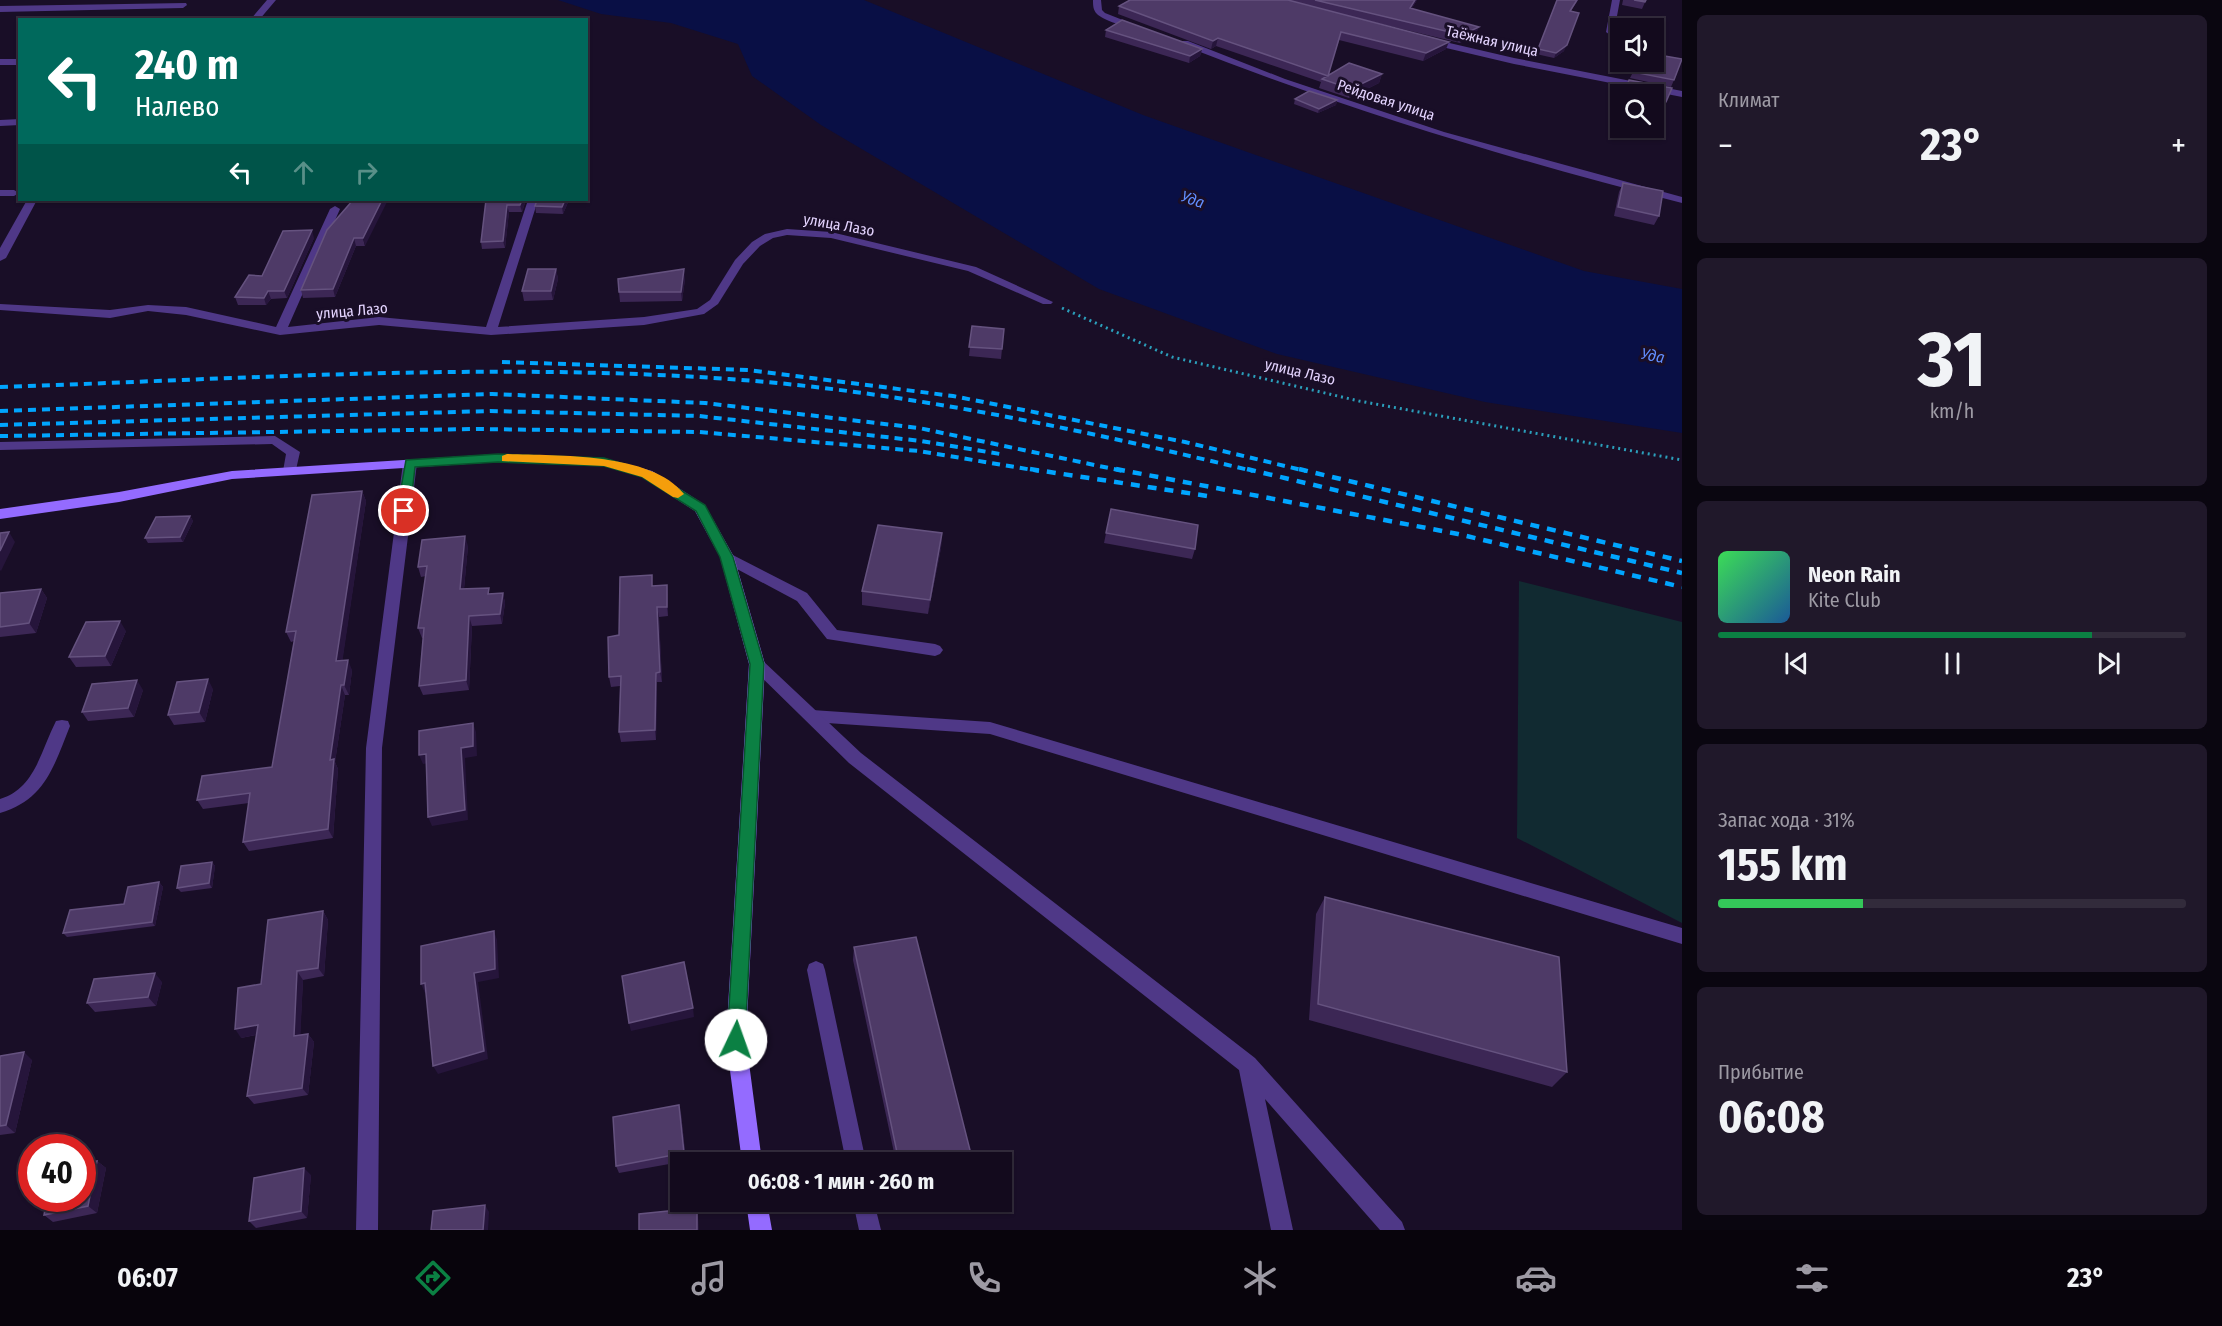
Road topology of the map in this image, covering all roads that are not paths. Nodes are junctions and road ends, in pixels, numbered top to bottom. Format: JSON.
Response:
{"nodes":[{"id":1,"x":272,"y":0,"type":"edge"},
{"id":2,"x":1097,"y":0,"type":"edge"},
{"id":3,"x":1616,"y":0,"type":"edge"},
{"id":4,"x":184,"y":3,"type":"edge"},
{"id":5,"x":0,"y":9,"type":"edge"},
{"id":6,"x":172,"y":18,"type":"edge"},
{"id":7,"x":256,"y":18,"type":"edge"},
{"id":8,"x":1613,"y":18,"type":"edge"},
{"id":9,"x":1147,"y":30,"type":"edge"},
{"id":10,"x":1170,"y":38,"type":"edge"},
{"id":11,"x":1422,"y":39,"type":"edge"},
{"id":12,"x":0,"y":62,"type":"edge"},
{"id":13,"x":18,"y":62,"type":"edge"},
{"id":14,"x":1682,"y":94,"type":"edge"},
{"id":15,"x":18,"y":122,"type":"edge"},
{"id":16,"x":0,"y":123,"type":"edge"},
{"id":17,"x":0,"y":193,"type":"edge"},
{"id":18,"x":14,"y":193,"type":"dead end"},
{"id":19,"x":1682,"y":200,"type":"edge"},
{"id":20,"x":31,"y":201,"type":"edge"},
{"id":21,"x":533,"y":201,"type":"edge"},
{"id":22,"x":335,"y":209,"type":"dead end"},
{"id":23,"x":0,"y":258,"type":"edge"},
{"id":24,"x":1047,"y":302,"type":"road end"},
{"id":25,"x":0,"y":307,"type":"edge"},
{"id":26,"x":280,"y":331,"type":"junction"},
{"id":27,"x":491,"y":331,"type":"junction"},
{"id":28,"x":0,"y":446,"type":"edge"},
{"id":29,"x":410,"y":463,"type":"junction"},
{"id":30,"x":290,"y":471,"type":"junction"},
{"id":31,"x":0,"y":514,"type":"edge"},
{"id":32,"x":727,"y":557,"type":"junction"},
{"id":33,"x":935,"y":650,"type":"dead end"},
{"id":34,"x":757,"y":664,"type":"junction"},
{"id":35,"x":812,"y":716,"type":"junction"},
{"id":36,"x":63,"y":726,"type":"dead end"},
{"id":37,"x":0,"y":806,"type":"edge"},
{"id":38,"x":1682,"y":936,"type":"edge"},
{"id":39,"x":816,"y":970,"type":"dead end"},
{"id":40,"x":1248,"y":1065,"type":"junction"},
{"id":41,"x":751,"y":1152,"type":"edge"},
{"id":42,"x":854,"y":1152,"type":"edge"},
{"id":43,"x":758,"y":1212,"type":"edge"},
{"id":44,"x":866,"y":1212,"type":"edge"},
{"id":45,"x":368,"y":1230,"type":"edge"},
{"id":46,"x":761,"y":1230,"type":"edge"},
{"id":47,"x":870,"y":1230,"type":"edge"},
{"id":48,"x":1282,"y":1230,"type":"edge"},
{"id":49,"x":1394,"y":1230,"type":"edge"}],
"edges":[{"from":1,"to":7,"type":"street"},
{"from":2,"to":9,"type":"street"},
{"from":3,"to":8,"type":"street"},
{"from":4,"to":5,"type":"street"},
{"from":4,"to":6,"type":"street"},
{"from":10,"to":19,"type":"street","name":"Рейдовая улица"},
{"from":11,"to":14,"type":"street","name":"Таёжная улица"},
{"from":12,"to":13,"type":"street"},
{"from":15,"to":16,"type":"street"},
{"from":17,"to":18,"type":"street"},
{"from":20,"to":23,"type":"street"},
{"from":21,"to":27,"type":"street"},
{"from":22,"to":26,"type":"street"},
{"from":24,"to":27,"type":"street","name":"улица Лазо"},
{"from":25,"to":26,"type":"street","name":"улица Лазо"},
{"from":26,"to":27,"type":"street","name":"улица Лазо"},
{"from":28,"to":30,"type":"street"},
{"from":29,"to":30,"type":"street"},
{"from":29,"to":32,"type":"street"},
{"from":29,"to":45,"type":"street"},
{"from":30,"to":31,"type":"street"},
{"from":32,"to":33,"type":"street"},
{"from":32,"to":34,"type":"street"},
{"from":34,"to":35,"type":"street"},
{"from":34,"to":41,"type":"street"},
{"from":35,"to":38,"type":"street"},
{"from":35,"to":40,"type":"street"},
{"from":36,"to":37,"type":"street"},
{"from":39,"to":42,"type":"street"},
{"from":40,"to":48,"type":"street"},
{"from":40,"to":49,"type":"street"},
{"from":43,"to":46,"type":"street"},
{"from":44,"to":47,"type":"street"}]}
